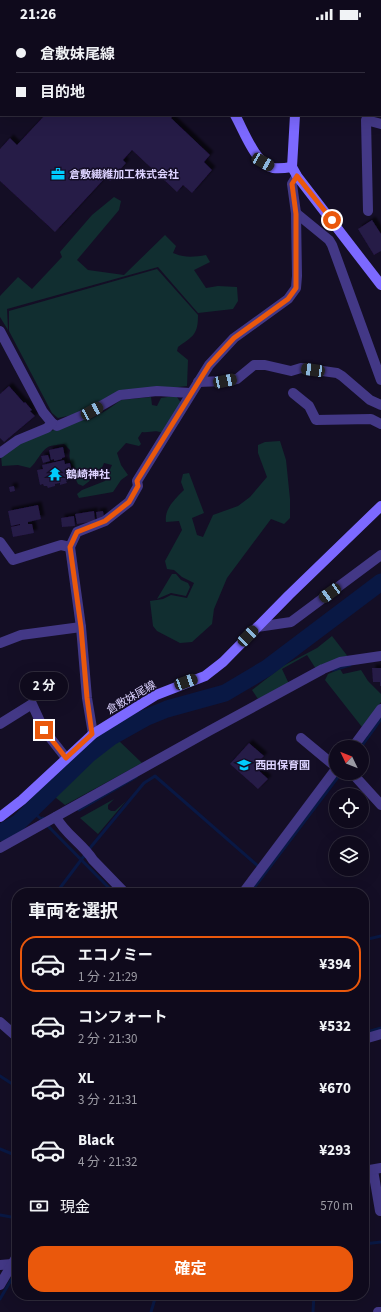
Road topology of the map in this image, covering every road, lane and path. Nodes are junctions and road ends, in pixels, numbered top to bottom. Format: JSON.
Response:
{"nodes":[{"id":1,"x":236,"y":116,"type":"edge"},
{"id":2,"x":295,"y":116,"type":"edge"},
{"id":3,"x":381,"y":124,"type":"edge"},
{"id":4,"x":294,"y":172,"type":"junction"},
{"id":5,"x":368,"y":211,"type":"dead end"},
{"id":6,"x":296,"y":214,"type":"junction"},
{"id":7,"x":381,"y":285,"type":"edge"},
{"id":8,"x":0,"y":331,"type":"edge"},
{"id":9,"x":381,"y":380,"type":"edge"},
{"id":10,"x":198,"y":382,"type":"junction"},
{"id":11,"x":293,"y":393,"type":"dead end"},
{"id":12,"x":190,"y":394,"type":"junction"},
{"id":13,"x":381,"y":405,"type":"edge"},
{"id":14,"x":52,"y":423,"type":"junction"},
{"id":15,"x":381,"y":424,"type":"edge"},
{"id":16,"x":0,"y":453,"type":"edge"},
{"id":17,"x":381,"y":506,"type":"edge"},
{"id":18,"x":0,"y":542,"type":"edge"},
{"id":19,"x":70,"y":547,"type":"junction"},
{"id":20,"x":381,"y":556,"type":"edge"},
{"id":21,"x":81,"y":627,"type":"junction"},
{"id":22,"x":257,"y":627,"type":"junction"},
{"id":23,"x":0,"y":643,"type":"edge"},
{"id":24,"x":381,"y":656,"type":"edge"},
{"id":25,"x":381,"y":709,"type":"edge"},
{"id":26,"x":0,"y":724,"type":"edge"},
{"id":27,"x":92,"y":734,"type":"junction"},
{"id":28,"x":301,"y":738,"type":"dead end"},
{"id":29,"x":357,"y":740,"type":"edge"},
{"id":30,"x":66,"y":758,"type":"junction"},
{"id":31,"x":329,"y":762,"type":"edge"},
{"id":32,"x":329,"y":777,"type":"edge"},
{"id":33,"x":358,"y":780,"type":"edge"},
{"id":34,"x":381,"y":805,"type":"edge"},
{"id":35,"x":0,"y":817,"type":"edge"},
{"id":36,"x":57,"y":820,"type":"junction"},
{"id":37,"x":0,"y":848,"type":"edge"},
{"id":38,"x":120,"y":888,"type":"edge"},
{"id":39,"x":247,"y":888,"type":"edge"},
{"id":40,"x":0,"y":1022,"type":"edge"},
{"id":41,"x":12,"y":1033,"type":"edge"},
{"id":42,"x":381,"y":1034,"type":"edge"},
{"id":43,"x":369,"y":1038,"type":"edge"},
{"id":44,"x":373,"y":1170,"type":"edge"},
{"id":45,"x":380,"y":1211,"type":"edge"},
{"id":46,"x":12,"y":1261,"type":"edge"},
{"id":47,"x":0,"y":1265,"type":"edge"},
{"id":48,"x":12,"y":1265,"type":"edge"},
{"id":49,"x":0,"y":1285,"type":"edge"}],
"edges":[{"from":1,"to":4,"type":"main road"},
{"from":2,"to":4,"type":"main road"},
{"from":3,"to":5,"type":"street"},
{"from":4,"to":6,"type":"street"},
{"from":4,"to":7,"type":"main road"},
{"from":6,"to":9,"type":"street"},
{"from":6,"to":10,"type":"street"},
{"from":8,"to":14,"type":"street"},
{"from":10,"to":12,"type":"street"},
{"from":10,"to":13,"type":"street"},
{"from":11,"to":15,"type":"street"},
{"from":12,"to":14,"type":"street"},
{"from":12,"to":19,"type":"street"},
{"from":14,"to":16,"type":"street"},
{"from":17,"to":22,"type":"main road","name":"倉敷妹尾線"},
{"from":18,"to":19,"type":"street"},
{"from":19,"to":21,"type":"street"},
{"from":20,"to":22,"type":"street"},
{"from":21,"to":23,"type":"street"},
{"from":21,"to":27,"type":"street"},
{"from":22,"to":27,"type":"main road","name":"倉敷妹尾線"},
{"from":24,"to":36,"type":"street"},
{"from":25,"to":29,"type":"street"},
{"from":26,"to":30,"type":"street"},
{"from":27,"to":30,"type":"main road","name":"倉敷妹尾線"},
{"from":28,"to":31,"type":"street"},
{"from":30,"to":35,"type":"main road","name":"倉敷妹尾線"},
{"from":32,"to":39,"type":"street"},
{"from":33,"to":34,"type":"street"},
{"from":36,"to":37,"type":"street"},
{"from":36,"to":38,"type":"street"},
{"from":40,"to":41,"type":"street"},
{"from":42,"to":43,"type":"street"},
{"from":44,"to":45,"type":"street"},
{"from":46,"to":47,"type":"street"},
{"from":48,"to":49,"type":"street"}]}
